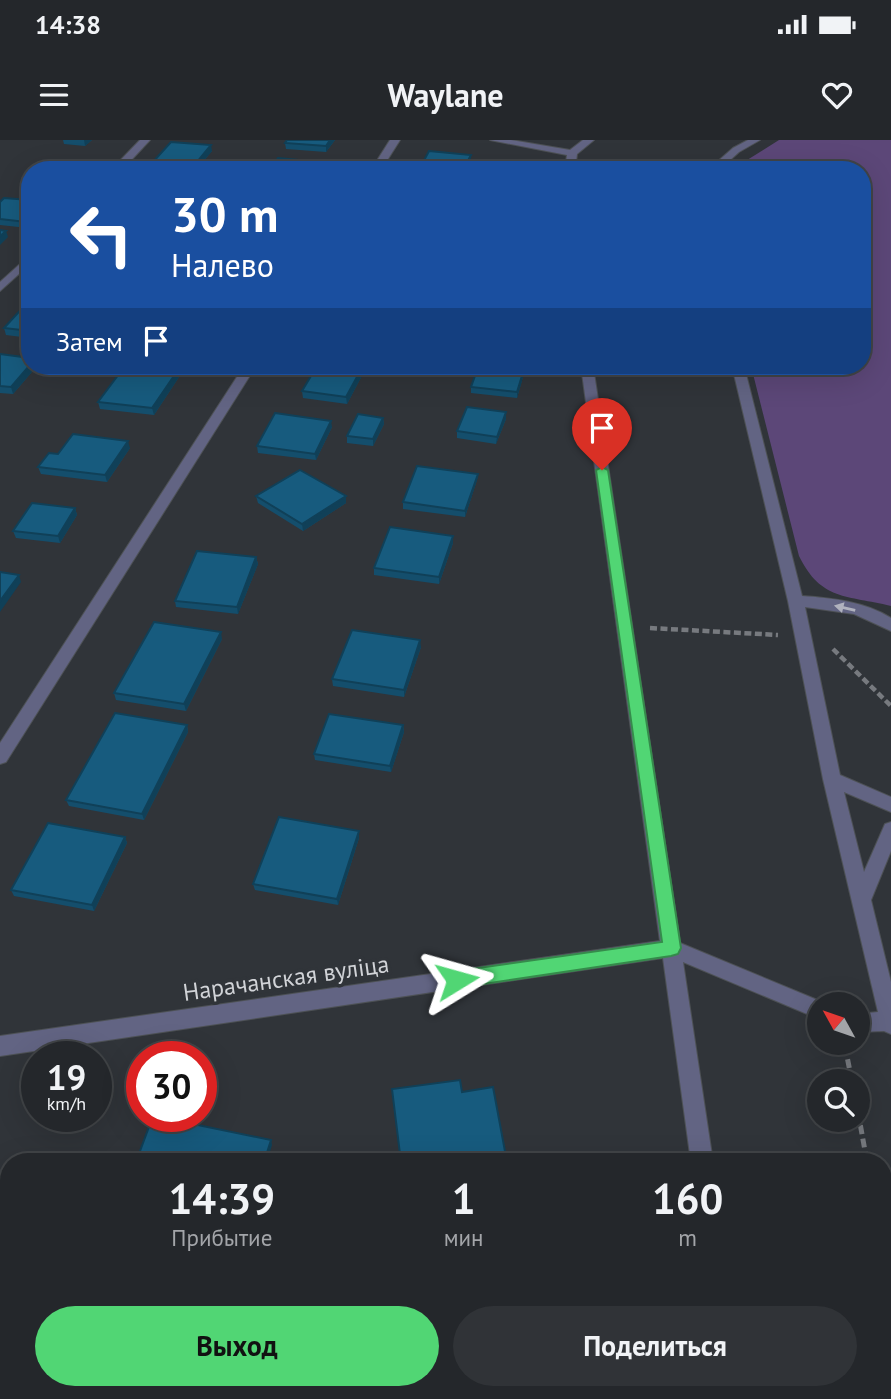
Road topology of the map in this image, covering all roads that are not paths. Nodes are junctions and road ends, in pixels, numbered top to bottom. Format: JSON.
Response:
{"nodes":[{"id":1,"x":145,"y":140,"type":"edge"},
{"id":2,"x":395,"y":140,"type":"edge"},
{"id":3,"x":495,"y":140,"type":"edge"},
{"id":4,"x":589,"y":140,"type":"edge"},
{"id":5,"x":755,"y":140,"type":"edge"},
{"id":6,"x":572,"y":153,"type":"junction"},
{"id":7,"x":125,"y":161,"type":"edge"},
{"id":8,"x":382,"y":161,"type":"edge"},
{"id":9,"x":571,"y":161,"type":"edge"},
{"id":10,"x":723,"y":161,"type":"edge"},
{"id":11,"x":21,"y":267,"type":"edge"},
{"id":12,"x":0,"y":288,"type":"edge"},
{"id":13,"x":244,"y":375,"type":"edge"},
{"id":14,"x":588,"y":375,"type":"edge"},
{"id":15,"x":740,"y":375,"type":"edge"},
{"id":16,"x":796,"y":601,"type":"junction"},
{"id":17,"x":891,"y":626,"type":"edge"},
{"id":18,"x":0,"y":757,"type":"edge"},
{"id":19,"x":832,"y":779,"type":"junction"},
{"id":20,"x":891,"y":805,"type":"edge"},
{"id":21,"x":891,"y":829,"type":"edge"},
{"id":22,"x":862,"y":899,"type":"junction"},
{"id":23,"x":671,"y":948,"type":"junction"},
{"id":24,"x":807,"y":1005,"type":"edge"},
{"id":25,"x":870,"y":1023,"type":"edge"},
{"id":26,"x":890,"y":1023,"type":"edge"},
{"id":27,"x":0,"y":1046,"type":"edge"},
{"id":28,"x":701,"y":1153,"type":"edge"}],
"edges":[{"from":1,"to":7,"type":"street"},
{"from":2,"to":8,"type":"street"},
{"from":3,"to":6,"type":"street"},
{"from":4,"to":6,"type":"street"},
{"from":5,"to":10,"type":"street"},
{"from":6,"to":9,"type":"street"},
{"from":11,"to":12,"type":"street"},
{"from":13,"to":18,"type":"street"},
{"from":14,"to":23,"type":"street"},
{"from":15,"to":16,"type":"street"},
{"from":17,"to":16,"type":"street","one_way":true},
{"from":16,"to":19,"type":"street"},
{"from":19,"to":20,"type":"street"},
{"from":19,"to":22,"type":"street"},
{"from":21,"to":22,"type":"street"},
{"from":22,"to":26,"type":"street"},
{"from":23,"to":24,"type":"street"},
{"from":23,"to":27,"type":"street","name":"Нарачанская вуліца"},
{"from":23,"to":28,"type":"street"},
{"from":25,"to":26,"type":"street"}]}
